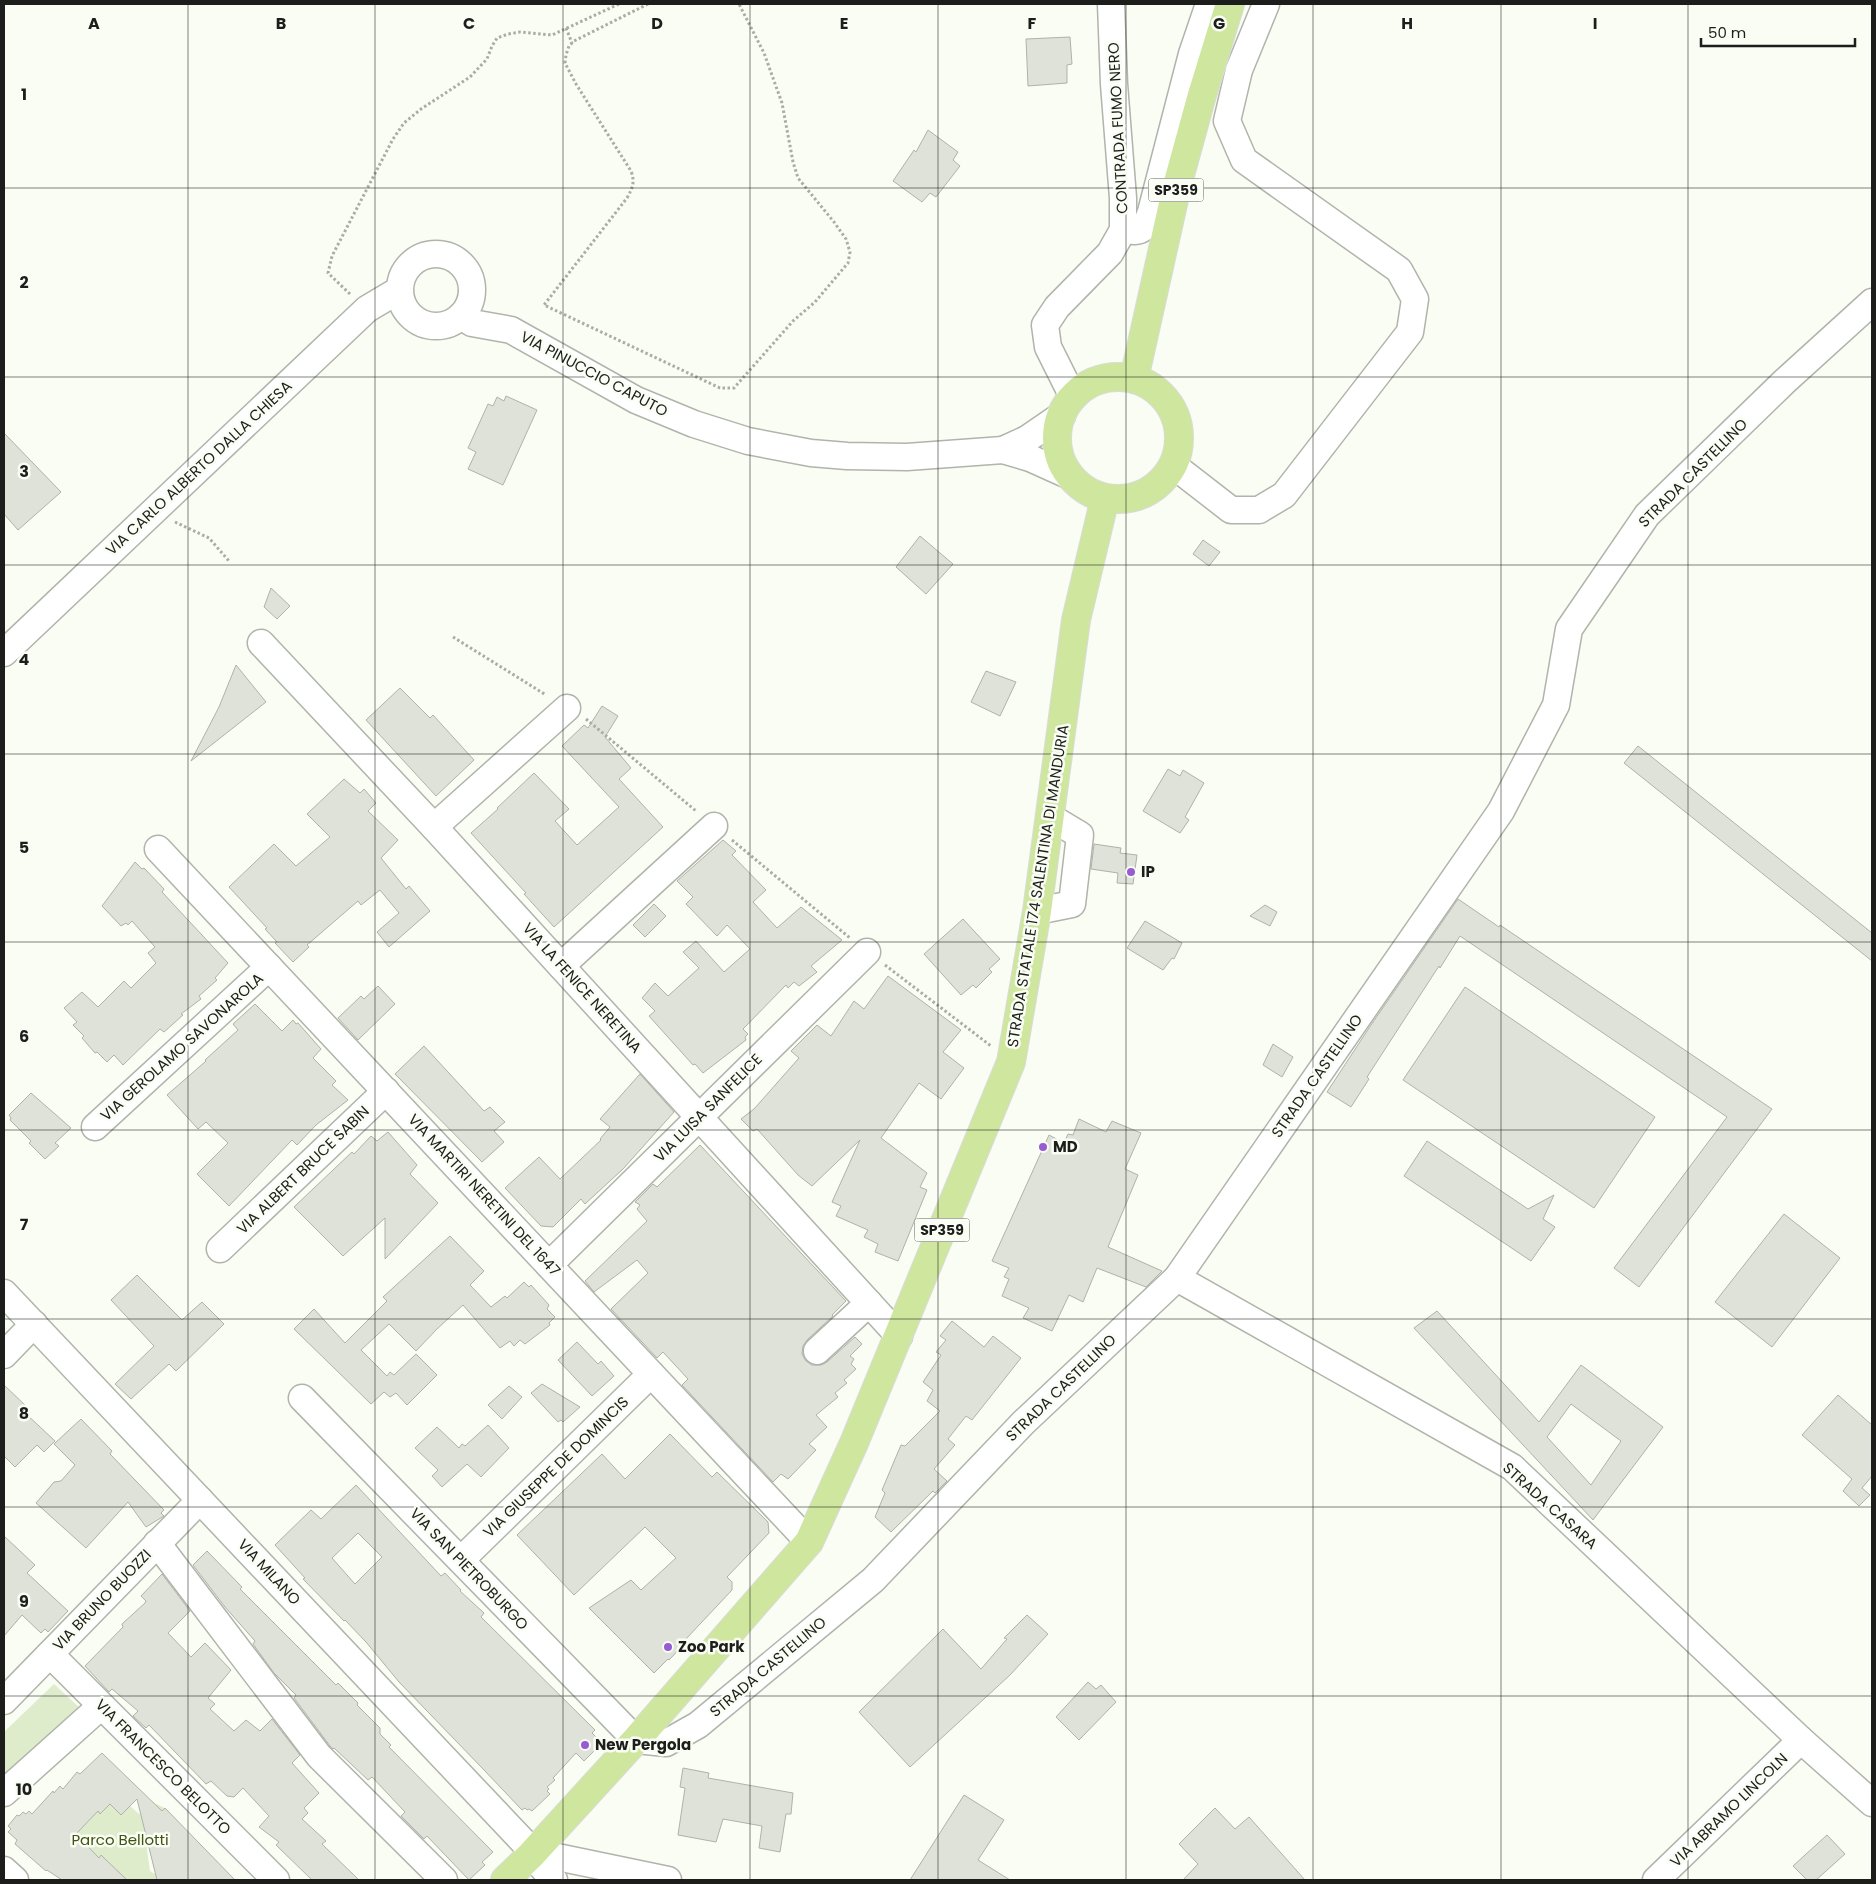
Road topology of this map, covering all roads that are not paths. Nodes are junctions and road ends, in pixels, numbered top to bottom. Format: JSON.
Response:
{"nodes":[{"id":1,"x":1111,"y":4,"type":"edge"},
{"id":2,"x":1209,"y":4,"type":"edge"},
{"id":3,"x":1230,"y":4,"type":"edge"},
{"id":4,"x":1266,"y":4,"type":"edge"},
{"id":5,"x":1123,"y":230,"type":"junction"},
{"id":6,"x":399,"y":290,"type":"junction"},
{"id":7,"x":1872,"y":302,"type":"edge"},
{"id":8,"x":466,"y":305,"type":"junction"},
{"id":9,"x":1134,"y":379,"type":"junction"},
{"id":10,"x":1067,"y":406,"type":"junction"},
{"id":11,"x":1003,"y":450,"type":"junction"},
{"id":12,"x":1173,"y":465,"type":"junction"},
{"id":13,"x":1070,"y":476,"type":"junction"},
{"id":14,"x":1105,"y":498,"type":"junction"},
{"id":15,"x":261,"y":643,"type":"dead end"},
{"id":16,"x":4,"y":653,"type":"edge"},
{"id":17,"x":567,"y":708,"type":"road end"},
{"id":18,"x":714,"y":826,"type":"road end"},
{"id":19,"x":434,"y":827,"type":"junction"},
{"id":20,"x":158,"y":849,"type":"dead end"},
{"id":21,"x":867,"y":952,"type":"road end"},
{"id":22,"x":561,"y":966,"type":"junction"},
{"id":23,"x":269,"y":967,"type":"junction"},
{"id":24,"x":386,"y":1091,"type":"junction"},
{"id":25,"x":700,"y":1117,"type":"junction"},
{"id":26,"x":95,"y":1127,"type":"dead end"},
{"id":27,"x":220,"y":1249,"type":"dead end"},
{"id":28,"x":549,"y":1265,"type":"junction"},
{"id":29,"x":1177,"y":1278,"type":"junction"},
{"id":30,"x":4,"y":1293,"type":"edge"},
{"id":31,"x":869,"y":1303,"type":"junction"},
{"id":32,"x":34,"y":1324,"type":"junction"},
{"id":33,"x":899,"y":1336,"type":"junction"},
{"id":34,"x":817,"y":1351,"type":"dead end"},
{"id":35,"x":4,"y":1355,"type":"edge"},
{"id":36,"x":651,"y":1374,"type":"junction"},
{"id":37,"x":302,"y":1398,"type":"dead end"},
{"id":38,"x":200,"y":1500,"type":"junction"},
{"id":39,"x":809,"y":1542,"type":"junction"},
{"id":40,"x":157,"y":1543,"type":"junction"},
{"id":41,"x":461,"y":1560,"type":"junction"},
{"id":42,"x":50,"y":1654,"type":"junction"},
{"id":43,"x":4,"y":1701,"type":"edge"},
{"id":44,"x":101,"y":1706,"type":"junction"},
{"id":45,"x":636,"y":1740,"type":"junction"},
{"id":46,"x":1801,"y":1740,"type":"junction"},
{"id":47,"x":4,"y":1793,"type":"edge"},
{"id":48,"x":1872,"y":1803,"type":"edge"},
{"id":49,"x":532,"y":1854,"type":"junction"},
{"id":50,"x":4,"y":1870,"type":"edge"},
{"id":51,"x":15,"y":1880,"type":"edge"},
{"id":52,"x":276,"y":1880,"type":"edge"},
{"id":53,"x":444,"y":1880,"type":"edge"},
{"id":54,"x":505,"y":1880,"type":"edge"},
{"id":55,"x":554,"y":1880,"type":"edge"},
{"id":56,"x":668,"y":1880,"type":"edge"},
{"id":57,"x":1656,"y":1880,"type":"edge"}],
"edges":[{"from":1,"to":5,"type":"street","name":"CONTRADA FUMO NERO"},
{"from":2,"to":5,"type":"street"},
{"from":3,"to":9,"type":"main road","number":"SP359"},
{"from":4,"to":12,"type":"street"},
{"from":5,"to":10,"type":"street","name":"CONTRADA FUMO NERO"},
{"from":6,"to":8,"type":"street"},
{"from":6,"to":8,"type":"street"},
{"from":6,"to":16,"type":"street","name":"VIA CARLO ALBERTO DALLA CHIESA"},
{"from":7,"to":29,"type":"street","name":"STRADA CASTELLINO"},
{"from":8,"to":11,"type":"street","name":"VIA PINUCCIO CAPUTO"},
{"from":9,"to":10,"type":"main road"},
{"from":9,"to":12,"type":"main road"},
{"from":10,"to":11,"type":"street"},
{"from":10,"to":13,"type":"main road"},
{"from":11,"to":13,"type":"street"},
{"from":12,"to":14,"type":"main road"},
{"from":13,"to":14,"type":"main road"},
{"from":14,"to":33,"type":"main road","name":"STRADA STATALE 174 SALENTINA DI MANDURIA","number":"SP359"},
{"from":15,"to":19,"type":"street","name":"VIA LA FENICE NERETINA"},
{"from":17,"to":19,"type":"street"},
{"from":18,"to":22,"type":"street"},
{"from":19,"to":22,"type":"street","name":"VIA LA FENICE NERETINA"},
{"from":20,"to":23,"type":"street","name":"VIA MARTIRI NERETINI DEL 1647"},
{"from":21,"to":25,"type":"street","name":"VIA LUISA SANFELICE"},
{"from":22,"to":25,"type":"street","name":"VIA LA FENICE NERETINA"},
{"from":23,"to":24,"type":"street","name":"VIA MARTIRI NERETINI DEL 1647"},
{"from":23,"to":26,"type":"street","name":"VIA GEROLAMO SAVONAROLA"},
{"from":24,"to":27,"type":"street","name":"VIA ALBERT BRUCE SABIN"},
{"from":24,"to":28,"type":"street","name":"VIA MARTIRI NERETINI DEL 1647"},
{"from":25,"to":28,"type":"street","name":"VIA LUISA SANFELICE"},
{"from":25,"to":31,"type":"street","name":"VIA LA FENICE NERETINA"},
{"from":28,"to":36,"type":"street","name":"VIA MARTIRI NERETINI DEL 1647"},
{"from":29,"to":45,"type":"street","name":"STRADA CASTELLINO"},
{"from":29,"to":46,"type":"street","name":"STRADA CASARA"},
{"from":30,"to":32,"type":"street","name":"VIA MILANO"},
{"from":31,"to":33,"type":"street","name":"VIA LA FENICE NERETINA"},
{"from":31,"to":34,"type":"street"},
{"from":32,"to":35,"type":"street"},
{"from":32,"to":38,"type":"street","name":"VIA MILANO"},
{"from":33,"to":39,"type":"main road","name":"STRADA STATALE 174 SALENTINA DI MANDURIA","number":"SP359"},
{"from":36,"to":39,"type":"street","name":"VIA MARTIRI NERETINI DEL 1647"},
{"from":36,"to":41,"type":"street","name":"VIA GIUSEPPE DE DOMINCIS"},
{"from":37,"to":41,"type":"street","name":"VIA SAN PIETROBURGO"},
{"from":38,"to":40,"type":"street","name":"VIA BRUNO BUOZZI"},
{"from":38,"to":49,"type":"street","name":"VIA MILANO"},
{"from":39,"to":45,"type":"main road","name":"STRADA STATALE 174 SALENTINA DI MANDURIA","number":"SP359"},
{"from":40,"to":42,"type":"street","name":"VIA BRUNO BUOZZI"},
{"from":40,"to":53,"type":"street"},
{"from":41,"to":45,"type":"street","name":"VIA SAN PIETROBURGO"},
{"from":42,"to":43,"type":"street","name":"VIA BRUNO BUOZZI"},
{"from":42,"to":44,"type":"street","name":"VIA FRANCESCO BELOTTO"},
{"from":44,"to":47,"type":"street"},
{"from":44,"to":52,"type":"street","name":"VIA FRANCESCO BELOTTO"},
{"from":45,"to":49,"type":"main road","name":"STRADA STATALE 174 SALENTINA DI MANDURIA","number":"SP359"},
{"from":46,"to":48,"type":"street","name":"STRADA CASARA"},
{"from":46,"to":57,"type":"street","name":"VIA ABRAMO LINCOLN"},
{"from":49,"to":54,"type":"main road","number":"SP359"},
{"from":49,"to":55,"type":"street","name":"VIA MILANO"},
{"from":49,"to":56,"type":"street"},
{"from":50,"to":51,"type":"street"}]}
